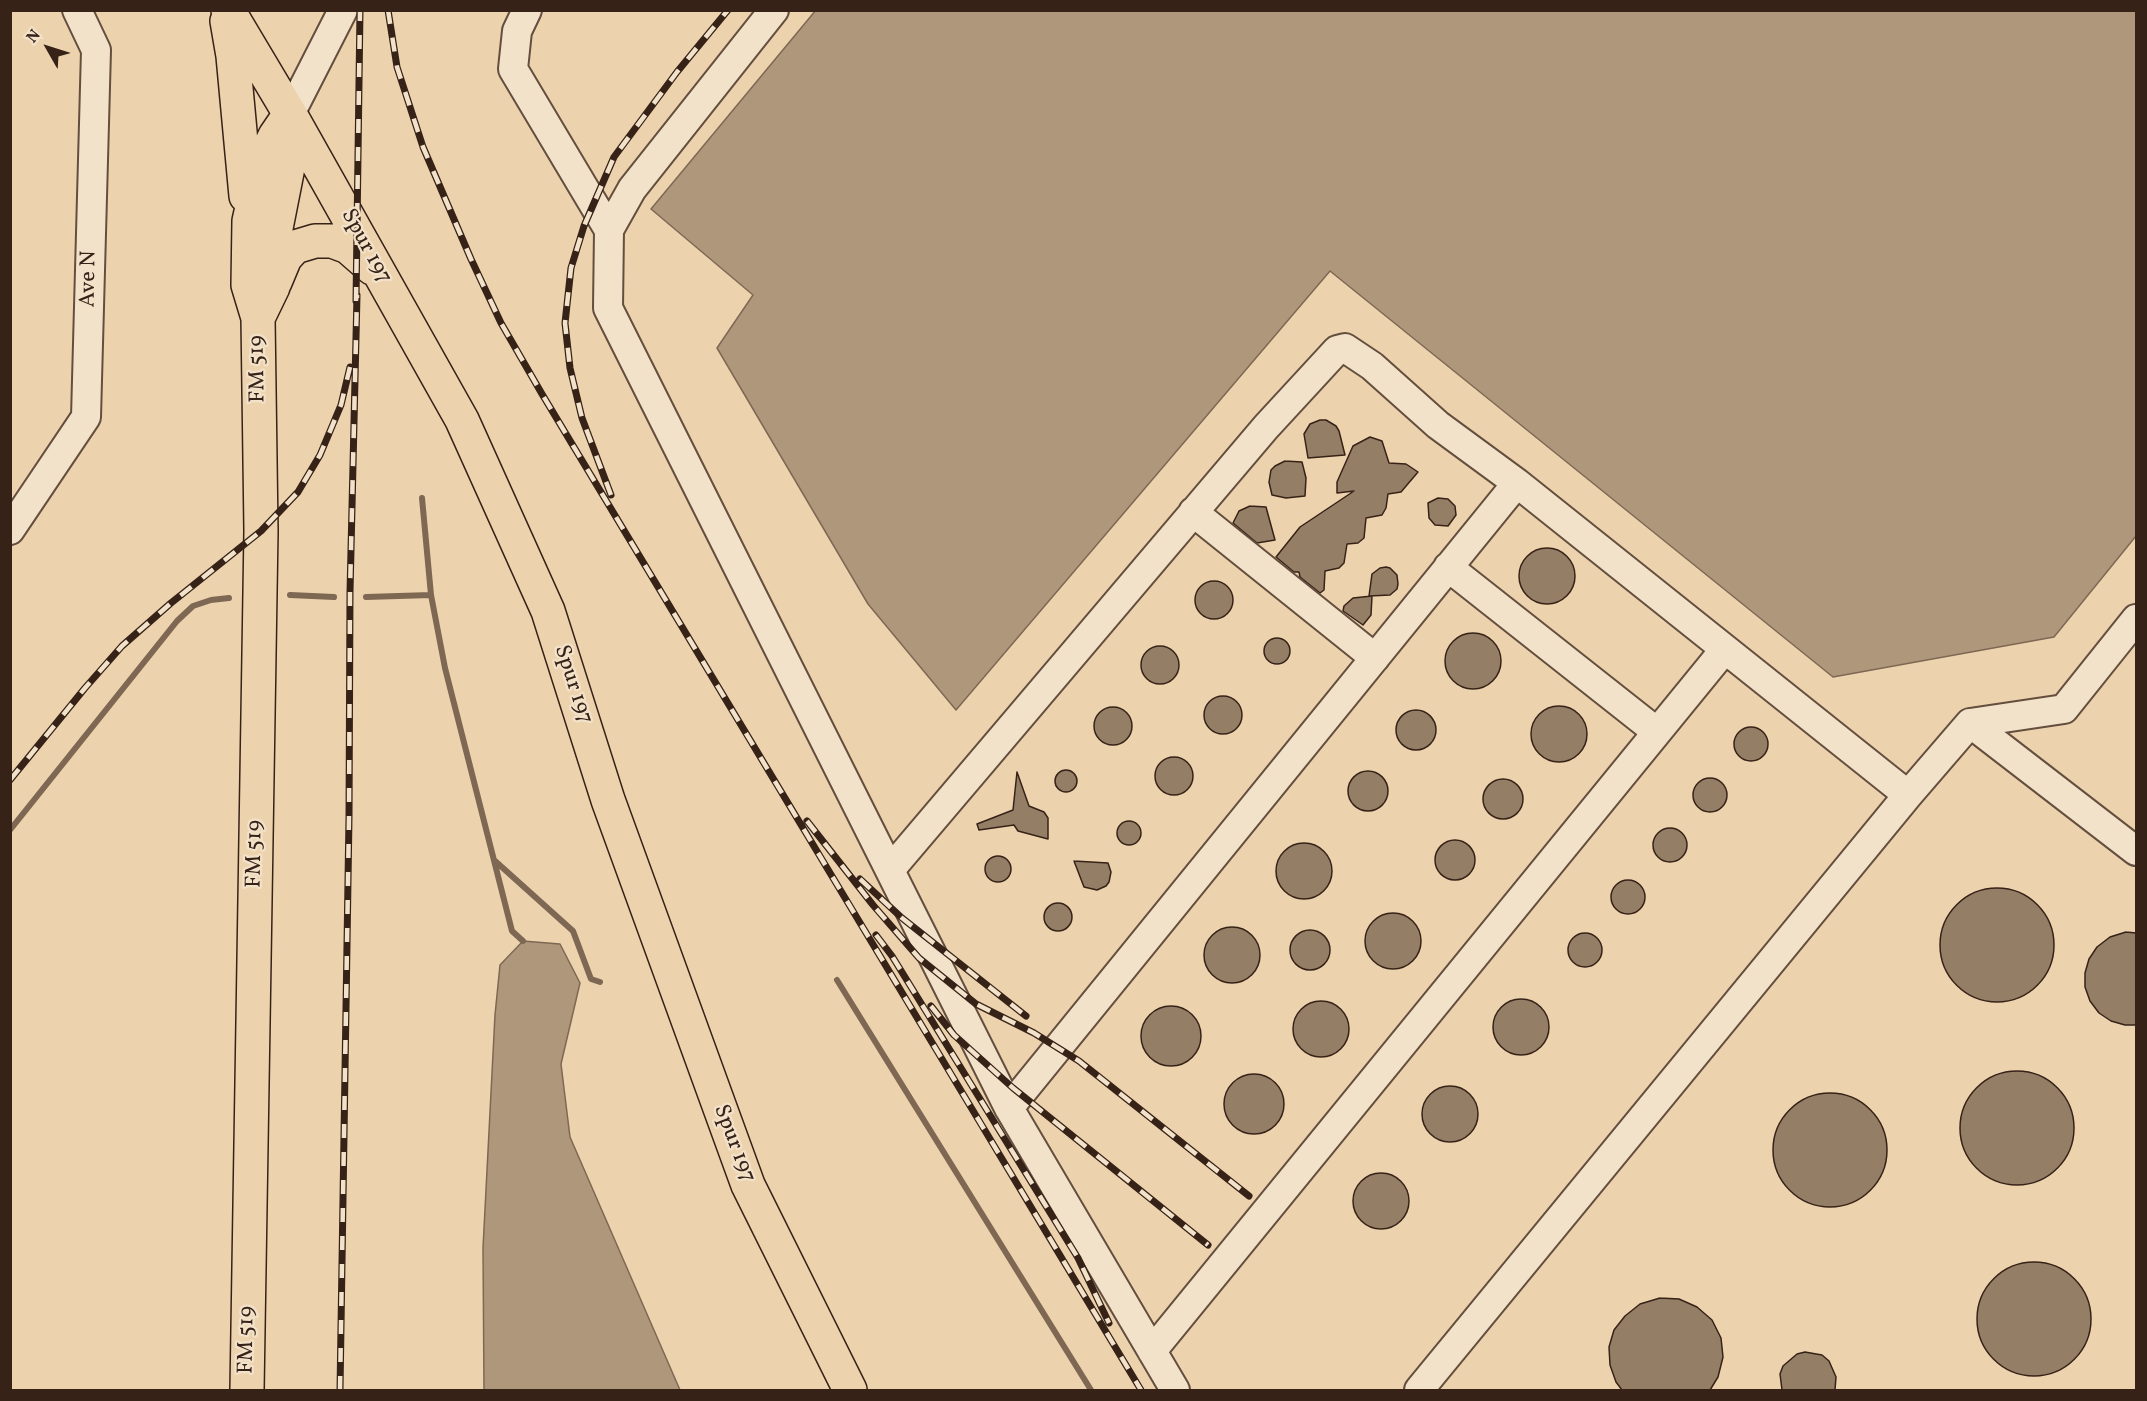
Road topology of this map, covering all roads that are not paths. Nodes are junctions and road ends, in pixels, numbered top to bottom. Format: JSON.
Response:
{"nodes":[{"id":1,"x":77,"y":10,"type":"edge"},
{"id":2,"x":226,"y":10,"type":"edge"},
{"id":3,"x":343,"y":10,"type":"edge"},
{"id":4,"x":527,"y":10,"type":"edge"},
{"id":5,"x":774,"y":10,"type":"edge"},
{"id":6,"x":290,"y":114,"type":"junction"},
{"id":7,"x":249,"y":221,"type":"junction"},
{"id":8,"x":609,"y":230,"type":"junction"},
{"id":9,"x":383,"y":278,"type":"junction"},
{"id":10,"x":273,"y":287,"type":"junction"},
{"id":11,"x":258,"y":318,"type":"junction"},
{"id":12,"x":1517,"y":483,"type":"junction"},
{"id":13,"x":1193,"y":512,"type":"junction"},
{"id":14,"x":10,"y":530,"type":"edge"},
{"id":15,"x":1448,"y":567,"type":"junction"},
{"id":16,"x":2136,"y":619,"type":"edge"},
{"id":17,"x":1725,"y":649,"type":"junction"},
{"id":18,"x":1375,"y":658,"type":"junction"},
{"id":19,"x":1970,"y":723,"type":"junction"},
{"id":20,"x":1658,"y":732,"type":"junction"},
{"id":21,"x":1908,"y":795,"type":"junction"},
{"id":22,"x":2136,"y":851,"type":"edge"},
{"id":23,"x":890,"y":870,"type":"junction"},
{"id":24,"x":1009,"y":1108,"type":"junction"},
{"id":25,"x":1152,"y":1351,"type":"junction"},
{"id":26,"x":247,"y":1390,"type":"edge"},
{"id":27,"x":850,"y":1390,"type":"edge"},
{"id":28,"x":1175,"y":1390,"type":"edge"},
{"id":29,"x":1419,"y":1390,"type":"edge"}],
"edges":[{"from":1,"to":14,"type":"street","name":"Ave N"},
{"from":2,"to":6,"type":"main road","name":"Spur 197"},
{"from":2,"to":7,"type":"main road"},
{"from":3,"to":6,"type":"street"},
{"from":4,"to":8,"type":"street"},
{"from":5,"to":8,"type":"street"},
{"from":6,"to":7,"type":"main road","name":"FM 519","number":"FM 519"},
{"from":6,"to":9,"type":"main road","name":"Spur 197"},
{"from":6,"to":10,"type":"main road","name":"FM 519","number":"FM 519"},
{"from":7,"to":11,"type":"main road","name":"FM 519","number":"FM 519"},
{"from":8,"to":23,"type":"street"},
{"from":9,"to":10,"type":"main road"},
{"from":9,"to":27,"type":"main road","name":"Spur 197"},
{"from":10,"to":11,"type":"main road","name":"FM 519","number":"FM 519"},
{"from":11,"to":26,"type":"main road","name":"FM 519","number":"FM 519"},
{"from":12,"to":13,"type":"street"},
{"from":12,"to":15,"type":"street"},
{"from":12,"to":17,"type":"street"},
{"from":13,"to":18,"type":"street"},
{"from":13,"to":23,"type":"street"},
{"from":15,"to":18,"type":"street"},
{"from":15,"to":20,"type":"street"},
{"from":16,"to":19,"type":"street"},
{"from":17,"to":20,"type":"street"},
{"from":17,"to":21,"type":"street"},
{"from":18,"to":24,"type":"street"},
{"from":19,"to":21,"type":"street"},
{"from":19,"to":22,"type":"street"},
{"from":20,"to":25,"type":"street"},
{"from":21,"to":29,"type":"street"},
{"from":23,"to":24,"type":"street"},
{"from":24,"to":25,"type":"street"},
{"from":25,"to":28,"type":"street"}]}
